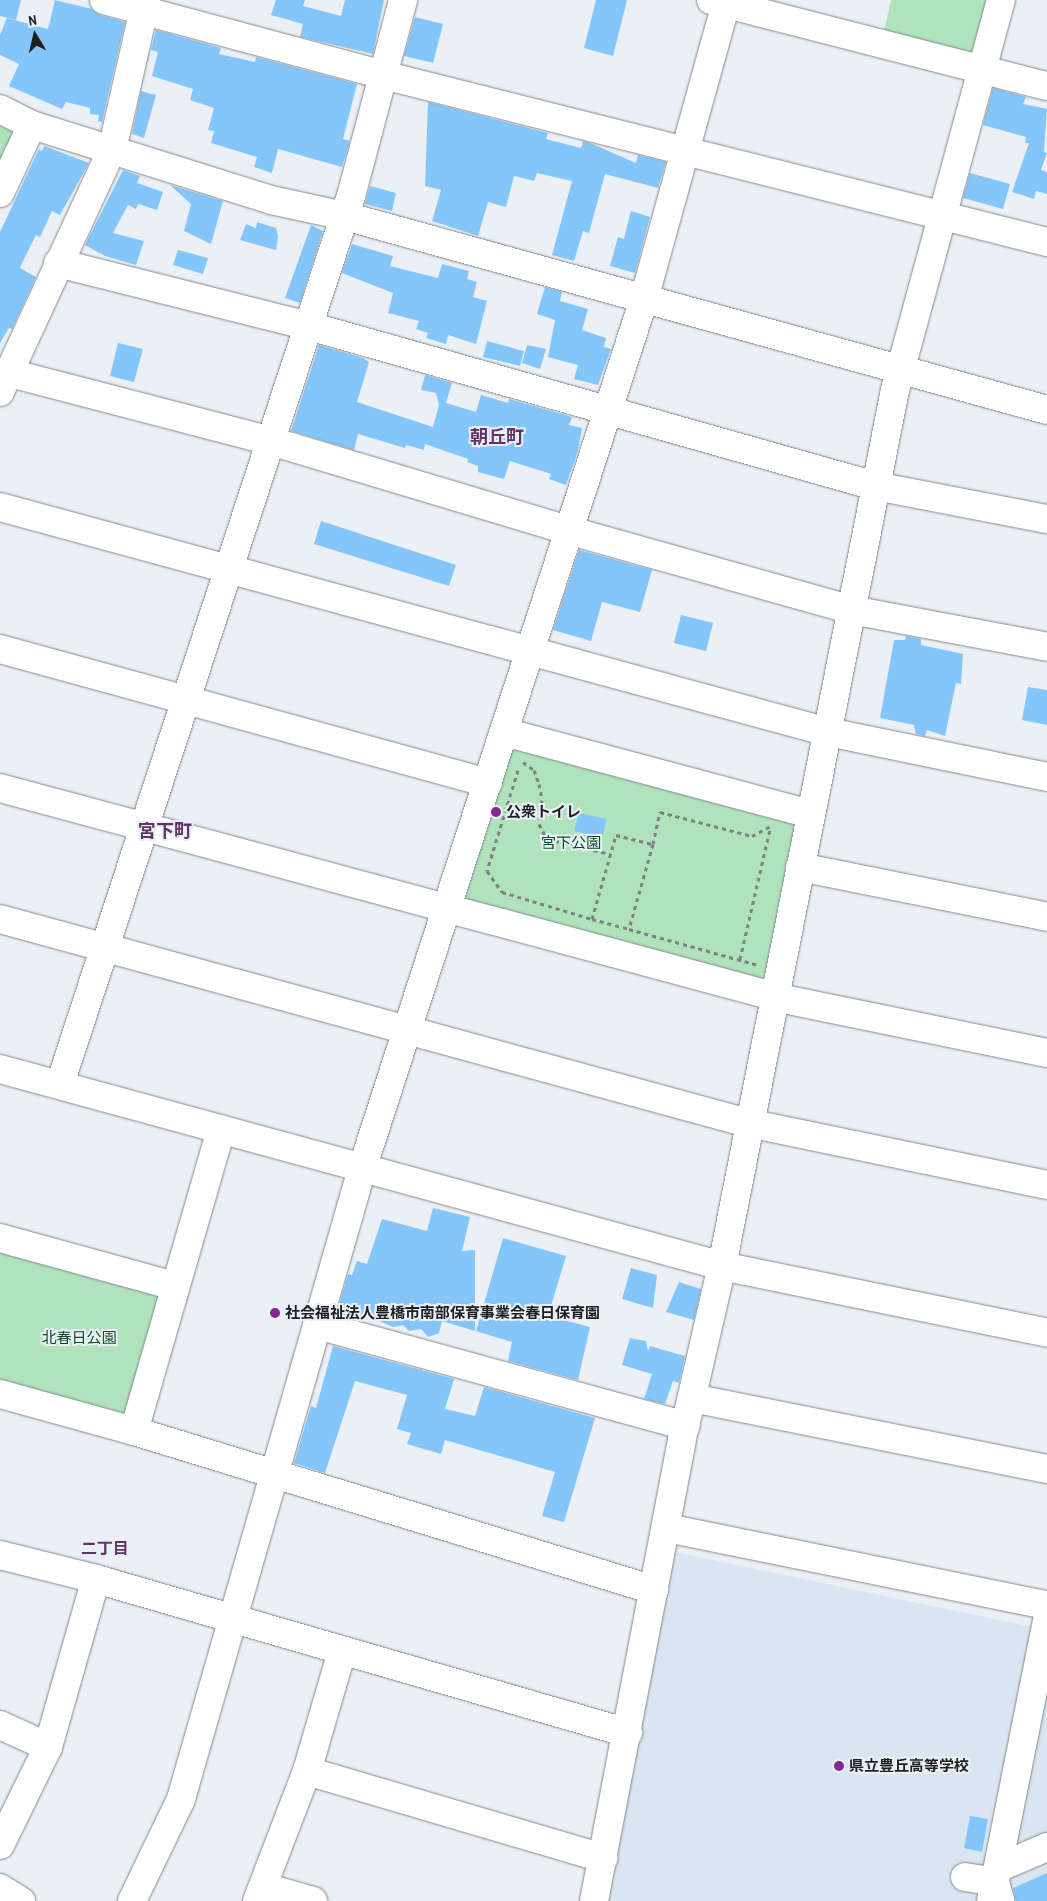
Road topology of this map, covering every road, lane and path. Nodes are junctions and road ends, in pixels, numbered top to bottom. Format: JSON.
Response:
{"nodes":[{"id":1,"x":104,"y":0,"type":"edge"},
{"id":2,"x":403,"y":0,"type":"edge"},
{"id":3,"x":1002,"y":0,"type":"edge"},
{"id":4,"x":721,"y":1,"type":"edge"},
{"id":5,"x":145,"y":5,"type":"edge"},
{"id":6,"x":982,"y":69,"type":"junction"},
{"id":7,"x":383,"y":75,"type":"junction"},
{"id":8,"x":1047,"y":86,"type":"edge"},
{"id":9,"x":0,"y":108,"type":"edge"},
{"id":10,"x":32,"y":125,"type":"junction"},
{"id":11,"x":112,"y":150,"type":"junction"},
{"id":12,"x":685,"y":151,"type":"junction"},
{"id":13,"x":0,"y":193,"type":"edge"},
{"id":14,"x":344,"y":216,"type":"junction"},
{"id":15,"x":942,"y":216,"type":"junction"},
{"id":16,"x":1047,"y":242,"type":"edge"},
{"id":17,"x":58,"y":263,"type":"junction"},
{"id":18,"x":644,"y":299,"type":"junction"},
{"id":19,"x":309,"y":326,"type":"junction"},
{"id":20,"x":900,"y":369,"type":"junction"},
{"id":21,"x":5,"y":383,"type":"edge"},
{"id":22,"x":1047,"y":410,"type":"edge"},
{"id":23,"x":607,"y":412,"type":"junction"},
{"id":24,"x":271,"y":441,"type":"junction"},
{"id":25,"x":875,"y":486,"type":"junction"},
{"id":26,"x":0,"y":507,"type":"edge"},
{"id":27,"x":1047,"y":519,"type":"edge"},
{"id":28,"x":570,"y":531,"type":"junction"},
{"id":29,"x":229,"y":568,"type":"junction"},
{"id":30,"x":852,"y":610,"type":"junction"},
{"id":31,"x":1047,"y":646,"type":"edge"},
{"id":32,"x":0,"y":649,"type":"edge"},
{"id":33,"x":531,"y":651,"type":"junction"},
{"id":34,"x":186,"y":698,"type":"junction"},
{"id":35,"x":504,"y":732,"type":"junction"},
{"id":36,"x":828,"y":732,"type":"junction"},
{"id":37,"x":521,"y":760,"type":"dead end"},
{"id":38,"x":1047,"y":777,"type":"edge"},
{"id":39,"x":499,"y":787,"type":"junction"},
{"id":40,"x":0,"y":788,"type":"edge"},
{"id":41,"x":810,"y":814,"type":"junction"},
{"id":42,"x":774,"y":817,"type":"junction"},
{"id":43,"x":144,"y":827,"type":"junction"},
{"id":44,"x":653,"y":844,"type":"junction"},
{"id":45,"x":610,"y":854,"type":"junction"},
{"id":46,"x":800,"y":868,"type":"junction"},
{"id":47,"x":447,"y":909,"type":"junction"},
{"id":48,"x":1047,"y":917,"type":"edge"},
{"id":49,"x":0,"y":919,"type":"edge"},
{"id":50,"x":592,"y":920,"type":"junction"},
{"id":51,"x":629,"y":930,"type":"junction"},
{"id":52,"x":105,"y":947,"type":"junction"},
{"id":53,"x":740,"y":960,"type":"junction"},
{"id":54,"x":776,"y":997,"type":"junction"},
{"id":55,"x":408,"y":1030,"type":"junction"},
{"id":56,"x":1047,"y":1053,"type":"edge"},
{"id":57,"x":0,"y":1069,"type":"edge"},
{"id":58,"x":60,"y":1084,"type":"junction"},
{"id":59,"x":748,"y":1123,"type":"junction"},
{"id":60,"x":221,"y":1129,"type":"junction"},
{"id":61,"x":362,"y":1169,"type":"junction"},
{"id":62,"x":1047,"y":1185,"type":"edge"},
{"id":63,"x":0,"y":1238,"type":"edge"},
{"id":64,"x":722,"y":1266,"type":"junction"},
{"id":65,"x":174,"y":1286,"type":"junction"},
{"id":66,"x":317,"y":1325,"type":"junction"},
{"id":67,"x":1047,"y":1333,"type":"edge"},
{"id":68,"x":0,"y":1394,"type":"edge"},
{"id":69,"x":692,"y":1398,"type":"junction"},
{"id":70,"x":685,"y":1426,"type":"junction"},
{"id":71,"x":134,"y":1431,"type":"junction"},
{"id":72,"x":1047,"y":1469,"type":"edge"},
{"id":73,"x":274,"y":1474,"type":"junction"},
{"id":74,"x":667,"y":1528,"type":"junction"},
{"id":75,"x":0,"y":1554,"type":"edge"},
{"id":76,"x":96,"y":1579,"type":"junction"},
{"id":77,"x":654,"y":1590,"type":"junction"},
{"id":78,"x":1047,"y":1605,"type":"edge"},
{"id":79,"x":232,"y":1620,"type":"junction"},
{"id":80,"x":1047,"y":1620,"type":"edge"},
{"id":81,"x":342,"y":1651,"type":"junction"},
{"id":82,"x":1044,"y":1662,"type":"edge"},
{"id":83,"x":0,"y":1725,"type":"edge"},
{"id":84,"x":628,"y":1733,"type":"junction"},
{"id":85,"x":48,"y":1747,"type":"junction"},
{"id":86,"x":307,"y":1771,"type":"junction"},
{"id":87,"x":0,"y":1845,"type":"edge"},
{"id":88,"x":1047,"y":1847,"type":"edge"},
{"id":89,"x":603,"y":1858,"type":"junction"},
{"id":90,"x":965,"y":1877,"type":"dead end"},
{"id":91,"x":0,"y":1888,"type":"edge"},
{"id":92,"x":996,"y":1888,"type":"edge"},
{"id":93,"x":261,"y":1894,"type":"edge"},
{"id":94,"x":21,"y":1901,"type":"edge"},
{"id":95,"x":132,"y":1901,"type":"edge"},
{"id":96,"x":313,"y":1901,"type":"edge"},
{"id":97,"x":594,"y":1901,"type":"edge"}],
"edges":[{"from":1,"to":5,"type":"street"},
{"from":2,"to":7,"type":"street"},
{"from":3,"to":6,"type":"street"},
{"from":4,"to":6,"type":"street"},
{"from":4,"to":12,"type":"street"},
{"from":5,"to":7,"type":"street"},
{"from":5,"to":11,"type":"street"},
{"from":6,"to":8,"type":"street"},
{"from":6,"to":15,"type":"street"},
{"from":7,"to":12,"type":"street"},
{"from":7,"to":14,"type":"street"},
{"from":9,"to":10,"type":"street"},
{"from":10,"to":11,"type":"street"},
{"from":10,"to":13,"type":"street"},
{"from":11,"to":14,"type":"street"},
{"from":11,"to":17,"type":"street"},
{"from":12,"to":15,"type":"street"},
{"from":12,"to":18,"type":"street"},
{"from":14,"to":18,"type":"street"},
{"from":14,"to":19,"type":"street"},
{"from":15,"to":16,"type":"street"},
{"from":15,"to":20,"type":"street"},
{"from":17,"to":19,"type":"street"},
{"from":17,"to":21,"type":"street"},
{"from":18,"to":20,"type":"street"},
{"from":18,"to":23,"type":"street"},
{"from":19,"to":23,"type":"street"},
{"from":19,"to":24,"type":"street"},
{"from":20,"to":22,"type":"street"},
{"from":20,"to":25,"type":"street"},
{"from":21,"to":24,"type":"street"},
{"from":23,"to":25,"type":"street"},
{"from":23,"to":28,"type":"street"},
{"from":24,"to":28,"type":"street"},
{"from":24,"to":29,"type":"street"},
{"from":25,"to":27,"type":"street"},
{"from":25,"to":30,"type":"street"},
{"from":26,"to":29,"type":"street"},
{"from":28,"to":30,"type":"street"},
{"from":28,"to":33,"type":"street"},
{"from":29,"to":33,"type":"street"},
{"from":29,"to":34,"type":"street"},
{"from":30,"to":31,"type":"street"},
{"from":30,"to":36,"type":"street"},
{"from":32,"to":34,"type":"street"},
{"from":33,"to":35,"type":"street"},
{"from":33,"to":36,"type":"street"},
{"from":34,"to":39,"type":"street"},
{"from":34,"to":43,"type":"street"},
{"from":35,"to":39,"type":"street"},
{"from":35,"to":42,"type":"street"},
{"from":36,"to":38,"type":"street"},
{"from":36,"to":41,"type":"street"},
{"from":37,"to":45,"type":"path"},
{"from":39,"to":47,"type":"street"},
{"from":39,"to":50,"type":"path"},
{"from":40,"to":43,"type":"street"},
{"from":41,"to":42,"type":"street"},
{"from":41,"to":46,"type":"street"},
{"from":42,"to":44,"type":"path"},
{"from":42,"to":53,"type":"path"},
{"from":43,"to":47,"type":"street"},
{"from":43,"to":52,"type":"street"},
{"from":44,"to":45,"type":"path"},
{"from":44,"to":51,"type":"path"},
{"from":45,"to":50,"type":"path"},
{"from":46,"to":48,"type":"street"},
{"from":46,"to":54,"type":"street"},
{"from":47,"to":54,"type":"street"},
{"from":47,"to":55,"type":"street"},
{"from":49,"to":52,"type":"street"},
{"from":50,"to":51,"type":"path"},
{"from":51,"to":53,"type":"path"},
{"from":52,"to":55,"type":"street"},
{"from":52,"to":58,"type":"street"},
{"from":53,"to":54,"type":"path"},
{"from":54,"to":56,"type":"street"},
{"from":54,"to":59,"type":"street"},
{"from":55,"to":59,"type":"street"},
{"from":55,"to":61,"type":"street"},
{"from":57,"to":58,"type":"street"},
{"from":58,"to":60,"type":"street"},
{"from":59,"to":62,"type":"street"},
{"from":59,"to":64,"type":"street"},
{"from":60,"to":61,"type":"street"},
{"from":60,"to":65,"type":"street"},
{"from":61,"to":64,"type":"street"},
{"from":61,"to":66,"type":"street"},
{"from":63,"to":65,"type":"street"},
{"from":64,"to":67,"type":"street"},
{"from":64,"to":69,"type":"street"},
{"from":65,"to":71,"type":"street"},
{"from":66,"to":70,"type":"street"},
{"from":66,"to":73,"type":"street"},
{"from":68,"to":71,"type":"street"},
{"from":69,"to":70,"type":"street"},
{"from":69,"to":72,"type":"street"},
{"from":70,"to":74,"type":"street"},
{"from":71,"to":73,"type":"street"},
{"from":73,"to":77,"type":"street"},
{"from":73,"to":79,"type":"street"},
{"from":74,"to":77,"type":"street"},
{"from":74,"to":78,"type":"street"},
{"from":75,"to":76,"type":"street"},
{"from":76,"to":79,"type":"street"},
{"from":76,"to":85,"type":"street"},
{"from":77,"to":84,"type":"street"},
{"from":79,"to":81,"type":"street"},
{"from":79,"to":95,"type":"street"},
{"from":80,"to":82,"type":"street"},
{"from":81,"to":84,"type":"street"},
{"from":81,"to":86,"type":"street"},
{"from":82,"to":92,"type":"street"},
{"from":83,"to":85,"type":"street"},
{"from":84,"to":89,"type":"street"},
{"from":85,"to":87,"type":"street"},
{"from":86,"to":89,"type":"street"},
{"from":86,"to":93,"type":"street"},
{"from":88,"to":92,"type":"street"},
{"from":89,"to":97,"type":"street"},
{"from":90,"to":92,"type":"street"},
{"from":91,"to":94,"type":"street"},
{"from":93,"to":96,"type":"street"}]}
